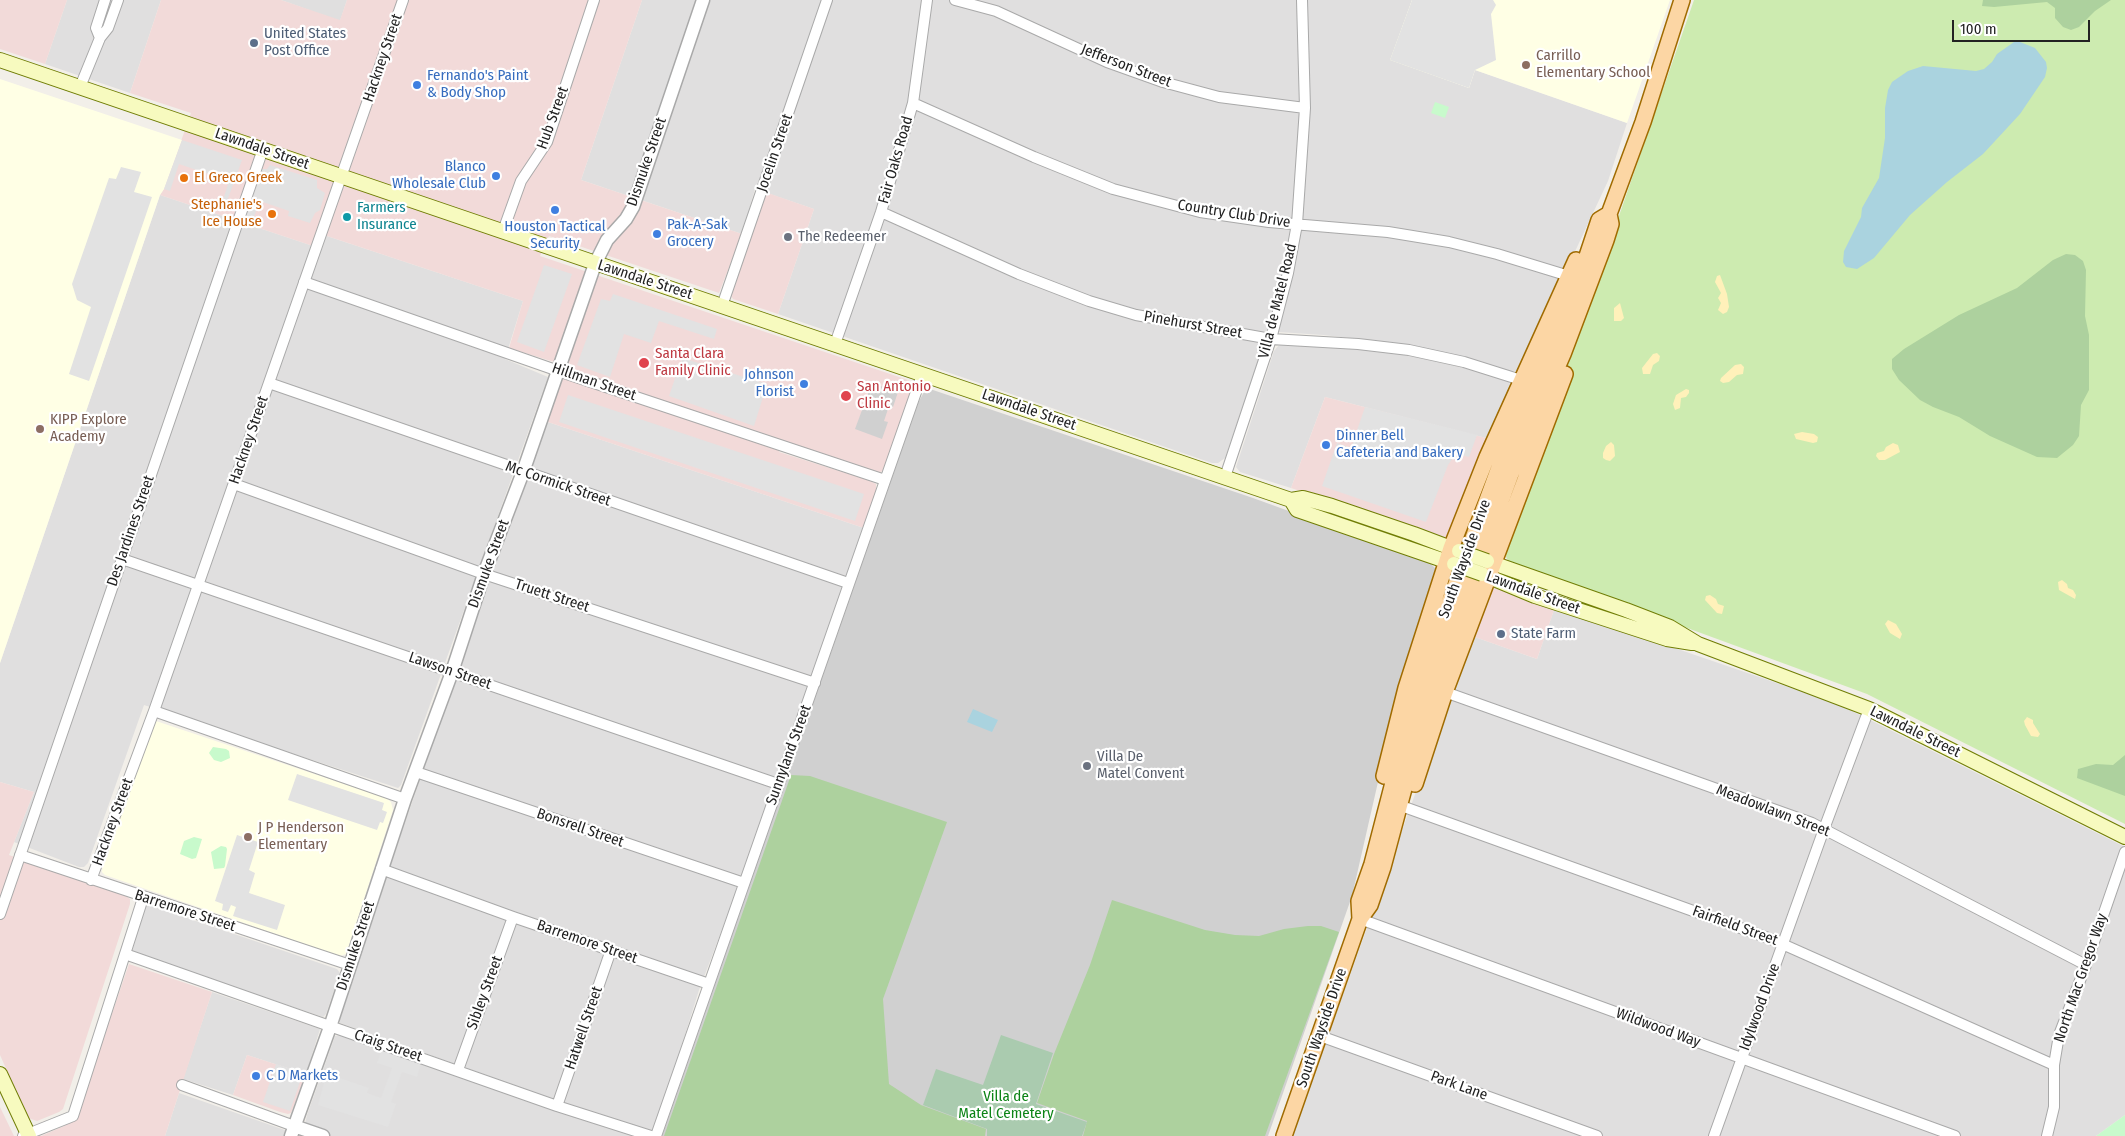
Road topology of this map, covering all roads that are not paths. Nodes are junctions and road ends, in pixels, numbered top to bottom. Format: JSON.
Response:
{"nodes":[{"id":1,"x":105,"y":0,"type":"edge"},
{"id":2,"x":118,"y":0,"type":"edge"},
{"id":3,"x":404,"y":0,"type":"edge"},
{"id":4,"x":594,"y":0,"type":"edge"},
{"id":5,"x":703,"y":0,"type":"edge"},
{"id":6,"x":827,"y":0,"type":"edge"},
{"id":7,"x":927,"y":0,"type":"edge"},
{"id":8,"x":955,"y":0,"type":"edge"},
{"id":9,"x":1302,"y":0,"type":"edge"},
{"id":10,"x":1682,"y":0,"type":"edge"},
{"id":11,"x":100,"y":38,"type":"junction"},
{"id":12,"x":0,"y":60,"type":"edge"},
{"id":13,"x":80,"y":87,"type":"junction"},
{"id":14,"x":913,"y":103,"type":"junction"},
{"id":15,"x":1305,"y":108,"type":"junction"},
{"id":16,"x":263,"y":149,"type":"junction"},
{"id":17,"x":341,"y":176,"type":"junction"},
{"id":18,"x":881,"y":212,"type":"junction"},
{"id":19,"x":1296,"y":224,"type":"junction"},
{"id":20,"x":502,"y":231,"type":"junction"},
{"id":21,"x":1601,"y":235,"type":"junction"},
{"id":22,"x":595,"y":264,"type":"junction"},
{"id":23,"x":1569,"y":276,"type":"junction"},
{"id":24,"x":304,"y":282,"type":"junction"},
{"id":25,"x":722,"y":306,"type":"junction"},
{"id":26,"x":1271,"y":339,"type":"junction"},
{"id":27,"x":835,"y":344,"type":"junction"},
{"id":28,"x":558,"y":370,"type":"junction"},
{"id":29,"x":922,"y":374,"type":"junction"},
{"id":30,"x":1521,"y":380,"type":"junction"},
{"id":31,"x":269,"y":383,"type":"junction"},
{"id":32,"x":523,"y":472,"type":"junction"},
{"id":33,"x":1225,"y":477,"type":"junction"},
{"id":34,"x":885,"y":480,"type":"junction"},
{"id":35,"x":234,"y":484,"type":"junction"},
{"id":36,"x":1291,"y":500,"type":"junction"},
{"id":37,"x":1332,"y":506,"type":"junction"},
{"id":38,"x":1326,"y":520,"type":"junction"},
{"id":39,"x":1452,"y":556,"type":"junction"},
{"id":40,"x":122,"y":559,"type":"junction"},
{"id":41,"x":1488,"y":569,"type":"junction"},
{"id":42,"x":484,"y":574,"type":"junction"},
{"id":43,"x":198,"y":583,"type":"junction"},
{"id":44,"x":848,"y":583,"type":"junction"},
{"id":45,"x":1626,"y":610,"type":"junction"},
{"id":46,"x":1621,"y":624,"type":"junction"},
{"id":47,"x":1698,"y":644,"type":"junction"},
{"id":48,"x":452,"y":672,"type":"junction"},
{"id":49,"x":815,"y":683,"type":"junction"},
{"id":50,"x":1445,"y":692,"type":"junction"},
{"id":51,"x":1869,"y":709,"type":"junction"},
{"id":52,"x":154,"y":711,"type":"junction"},
{"id":53,"x":416,"y":772,"type":"junction"},
{"id":54,"x":778,"y":784,"type":"junction"},
{"id":55,"x":405,"y":799,"type":"junction"},
{"id":56,"x":1408,"y":808,"type":"junction"},
{"id":57,"x":1824,"y":829,"type":"junction"},
{"id":58,"x":2125,"y":837,"type":"edge"},
{"id":59,"x":2125,"y":852,"type":"edge"},
{"id":60,"x":20,"y":855,"type":"junction"},
{"id":61,"x":1377,"y":865,"type":"junction"},
{"id":62,"x":382,"y":869,"type":"junction"},
{"id":63,"x":91,"y":880,"type":"junction"},
{"id":64,"x":744,"y":883,"type":"junction"},
{"id":65,"x":143,"y":898,"type":"junction"},
{"id":66,"x":0,"y":914,"type":"edge"},
{"id":67,"x":513,"y":917,"type":"junction"},
{"id":68,"x":1360,"y":920,"type":"junction"},
{"id":69,"x":1783,"y":944,"type":"junction"},
{"id":70,"x":611,"y":950,"type":"junction"},
{"id":71,"x":125,"y":954,"type":"junction"},
{"id":72,"x":350,"y":965,"type":"junction"},
{"id":73,"x":2086,"y":965,"type":"junction"},
{"id":74,"x":709,"y":984,"type":"junction"},
{"id":75,"x":330,"y":1026,"type":"junction"},
{"id":76,"x":1320,"y":1036,"type":"junction"},
{"id":77,"x":1741,"y":1058,"type":"junction"},
{"id":78,"x":2054,"y":1065,"type":"junction"},
{"id":79,"x":458,"y":1070,"type":"junction"},
{"id":80,"x":0,"y":1074,"type":"edge"},
{"id":81,"x":182,"y":1085,"type":"dead end"},
{"id":82,"x":557,"y":1106,"type":"junction"},
{"id":83,"x":292,"y":1131,"type":"edge"},
{"id":84,"x":27,"y":1135,"type":"edge"},
{"id":85,"x":323,"y":1136,"type":"edge"},
{"id":86,"x":651,"y":1136,"type":"edge"},
{"id":87,"x":656,"y":1136,"type":"edge"},
{"id":88,"x":1284,"y":1136,"type":"edge"},
{"id":89,"x":1597,"y":1136,"type":"edge"},
{"id":90,"x":1714,"y":1136,"type":"edge"},
{"id":91,"x":1955,"y":1136,"type":"edge"},
{"id":92,"x":2047,"y":1136,"type":"edge"}],
"edges":[{"from":1,"to":11,"type":"street"},
{"from":2,"to":11,"type":"street"},
{"from":3,"to":17,"type":"street","name":"Hackney Street"},
{"from":4,"to":20,"type":"street","name":"Hub Street"},
{"from":5,"to":22,"type":"street","name":"Dismuke Street"},
{"from":6,"to":25,"type":"street","name":"Jocelin Street"},
{"from":7,"to":14,"type":"street","name":"Fair Oaks Road"},
{"from":8,"to":15,"type":"street","name":"Jefferson Street"},
{"from":9,"to":15,"type":"street","name":"Villa de Matel Road"},
{"from":10,"to":21,"type":"main road","name":"South Wayside Drive"},
{"from":11,"to":13,"type":"street"},
{"from":12,"to":13,"type":"main road","name":"Lawndale Street"},
{"from":13,"to":16,"type":"main road","name":"Lawndale Street"},
{"from":14,"to":18,"type":"street","name":"Fair Oaks Road"},
{"from":14,"to":19,"type":"street","name":"Country Club Drive"},
{"from":15,"to":19,"type":"street","name":"Villa de Matel Road"},
{"from":16,"to":17,"type":"main road","name":"Lawndale Street"},
{"from":16,"to":40,"type":"street","name":"Des Jardines Street"},
{"from":17,"to":20,"type":"main road","name":"Lawndale Street"},
{"from":17,"to":24,"type":"street","name":"Hackney Street"},
{"from":18,"to":26,"type":"street","name":"Pinehurst Street"},
{"from":18,"to":27,"type":"street","name":"Fair Oaks Road"},
{"from":19,"to":23,"type":"street","name":"Country Club Drive"},
{"from":19,"to":26,"type":"street","name":"Villa de Matel Road"},
{"from":20,"to":22,"type":"main road","name":"Lawndale Street"},
{"from":21,"to":23,"type":"main road"},
{"from":21,"to":41,"type":"main road"},
{"from":21,"to":61,"type":"main road","name":"South Wayside Drive"},
{"from":22,"to":25,"type":"main road","name":"Lawndale Street"},
{"from":22,"to":28,"type":"street","name":"Dismuke Street"},
{"from":23,"to":30,"type":"main road"},
{"from":24,"to":28,"type":"street","name":"Hillman Street"},
{"from":24,"to":31,"type":"street","name":"Hackney Street"},
{"from":25,"to":27,"type":"main road","name":"Lawndale Street"},
{"from":26,"to":30,"type":"street","name":"Pinehurst Street"},
{"from":26,"to":33,"type":"street","name":"Villa de Matel Road"},
{"from":27,"to":29,"type":"main road","name":"Lawndale Street"},
{"from":28,"to":32,"type":"street","name":"Dismuke Street"},
{"from":28,"to":34,"type":"street","name":"Hillman Street"},
{"from":29,"to":33,"type":"main road","name":"Lawndale Street"},
{"from":29,"to":34,"type":"street","name":"Sunnyland Street"},
{"from":30,"to":39,"type":"main road"},
{"from":31,"to":32,"type":"street","name":"Mc Cormick Street"},
{"from":31,"to":35,"type":"street","name":"Hackney Street"},
{"from":32,"to":42,"type":"street","name":"Dismuke Street"},
{"from":32,"to":44,"type":"street","name":"Mc Cormick Street"},
{"from":33,"to":36,"type":"main road","name":"Lawndale Street"},
{"from":34,"to":44,"type":"street","name":"Sunnyland Street"},
{"from":35,"to":42,"type":"street","name":"Truett Street"},
{"from":35,"to":43,"type":"street","name":"Hackney Street"},
{"from":36,"to":37,"type":"main road","name":"Lawndale Street"},
{"from":36,"to":38,"type":"main road","name":"Lawndale Street"},
{"from":37,"to":38,"type":"main road"},
{"from":37,"to":39,"type":"main road","name":"Lawndale Street"},
{"from":38,"to":39,"type":"main road","name":"Lawndale Street"},
{"from":39,"to":41,"type":"main road","name":"Lawndale Street","bridge":true},
{"from":39,"to":61,"type":"main road"},
{"from":40,"to":43,"type":"street","name":"Lawson Street"},
{"from":40,"to":60,"type":"street","name":"Des Jardines Street"},
{"from":41,"to":45,"type":"main road","name":"Lawndale Street"},
{"from":41,"to":46,"type":"main road","name":"Lawndale Street"},
{"from":41,"to":50,"type":"main road"},
{"from":42,"to":48,"type":"street","name":"Dismuke Street"},
{"from":42,"to":49,"type":"street","name":"Truett Street"},
{"from":43,"to":48,"type":"street","name":"Lawson Street"},
{"from":43,"to":52,"type":"street","name":"Hackney Street"},
{"from":44,"to":49,"type":"street","name":"Sunnyland Street"},
{"from":45,"to":46,"type":"main road"},
{"from":45,"to":47,"type":"main road","name":"Lawndale Street"},
{"from":46,"to":47,"type":"main road","name":"Lawndale Street"},
{"from":47,"to":51,"type":"main road","name":"Lawndale Street"},
{"from":48,"to":53,"type":"street","name":"Dismuke Street"},
{"from":48,"to":54,"type":"street","name":"Lawson Street"},
{"from":49,"to":54,"type":"street","name":"Sunnyland Street"},
{"from":50,"to":56,"type":"main road"},
{"from":50,"to":57,"type":"street","name":"Meadowlawn Street"},
{"from":51,"to":57,"type":"street","name":"Idylwood Drive"},
{"from":51,"to":58,"type":"main road","name":"Lawndale Street"},
{"from":52,"to":55,"type":"street"},
{"from":52,"to":63,"type":"street","name":"Hackney Street"},
{"from":53,"to":55,"type":"street","name":"Dismuke Street"},
{"from":53,"to":64,"type":"street","name":"Bonsrell Street"},
{"from":54,"to":64,"type":"street","name":"Sunnyland Street"},
{"from":55,"to":62,"type":"street","name":"Dismuke Street"},
{"from":56,"to":61,"type":"main road"},
{"from":56,"to":69,"type":"street","name":"Fairfield Street"},
{"from":57,"to":69,"type":"street","name":"Idylwood Drive"},
{"from":57,"to":73,"type":"street","name":"Meadowlawn Street"},
{"from":59,"to":73,"type":"street","name":"North Mac Gregor Way"},
{"from":60,"to":63,"type":"street","name":"Barremore Street"},
{"from":60,"to":66,"type":"street","name":"Des Jardines Street"},
{"from":61,"to":68,"type":"main road","name":"South Wayside Drive"},
{"from":62,"to":67,"type":"street","name":"Barremore Street"},
{"from":62,"to":72,"type":"street","name":"Dismuke Street"},
{"from":63,"to":65,"type":"street","name":"Barremore Street"},
{"from":64,"to":74,"type":"street","name":"Sunnyland Street"},
{"from":65,"to":71,"type":"street"},
{"from":65,"to":72,"type":"street","name":"Barremore Street"},
{"from":67,"to":70,"type":"street","name":"Barremore Street"},
{"from":67,"to":79,"type":"street","name":"Sibley Street"},
{"from":68,"to":76,"type":"main road","name":"South Wayside Drive"},
{"from":68,"to":77,"type":"street","name":"Wildwood Way"},
{"from":69,"to":77,"type":"street","name":"Idylwood Drive"},
{"from":69,"to":78,"type":"street","name":"Fairfield Street"},
{"from":70,"to":74,"type":"street","name":"Barremore Street"},
{"from":70,"to":82,"type":"street","name":"Hatwell Street"},
{"from":71,"to":75,"type":"street","name":"Craig Street"},
{"from":71,"to":84,"type":"street"},
{"from":72,"to":75,"type":"street","name":"Dismuke Street"},
{"from":73,"to":78,"type":"street","name":"North Mac Gregor Way"},
{"from":74,"to":87,"type":"street","name":"Sunnyland Street"},
{"from":75,"to":79,"type":"street","name":"Craig Street"},
{"from":75,"to":83,"type":"street","name":"Dismuke Street"},
{"from":76,"to":88,"type":"main road","name":"South Wayside Drive"},
{"from":76,"to":89,"type":"street","name":"Park Lane"},
{"from":77,"to":90,"type":"street","name":"Idylwood Drive"},
{"from":77,"to":91,"type":"street","name":"Wildwood Way"},
{"from":78,"to":92,"type":"street","name":"North Mac Gregor Way"},
{"from":79,"to":82,"type":"street","name":"Craig Street"},
{"from":80,"to":84,"type":"main road"},
{"from":81,"to":83,"type":"street"},
{"from":82,"to":86,"type":"street","name":"Craig Street"},
{"from":83,"to":85,"type":"street"}]}
